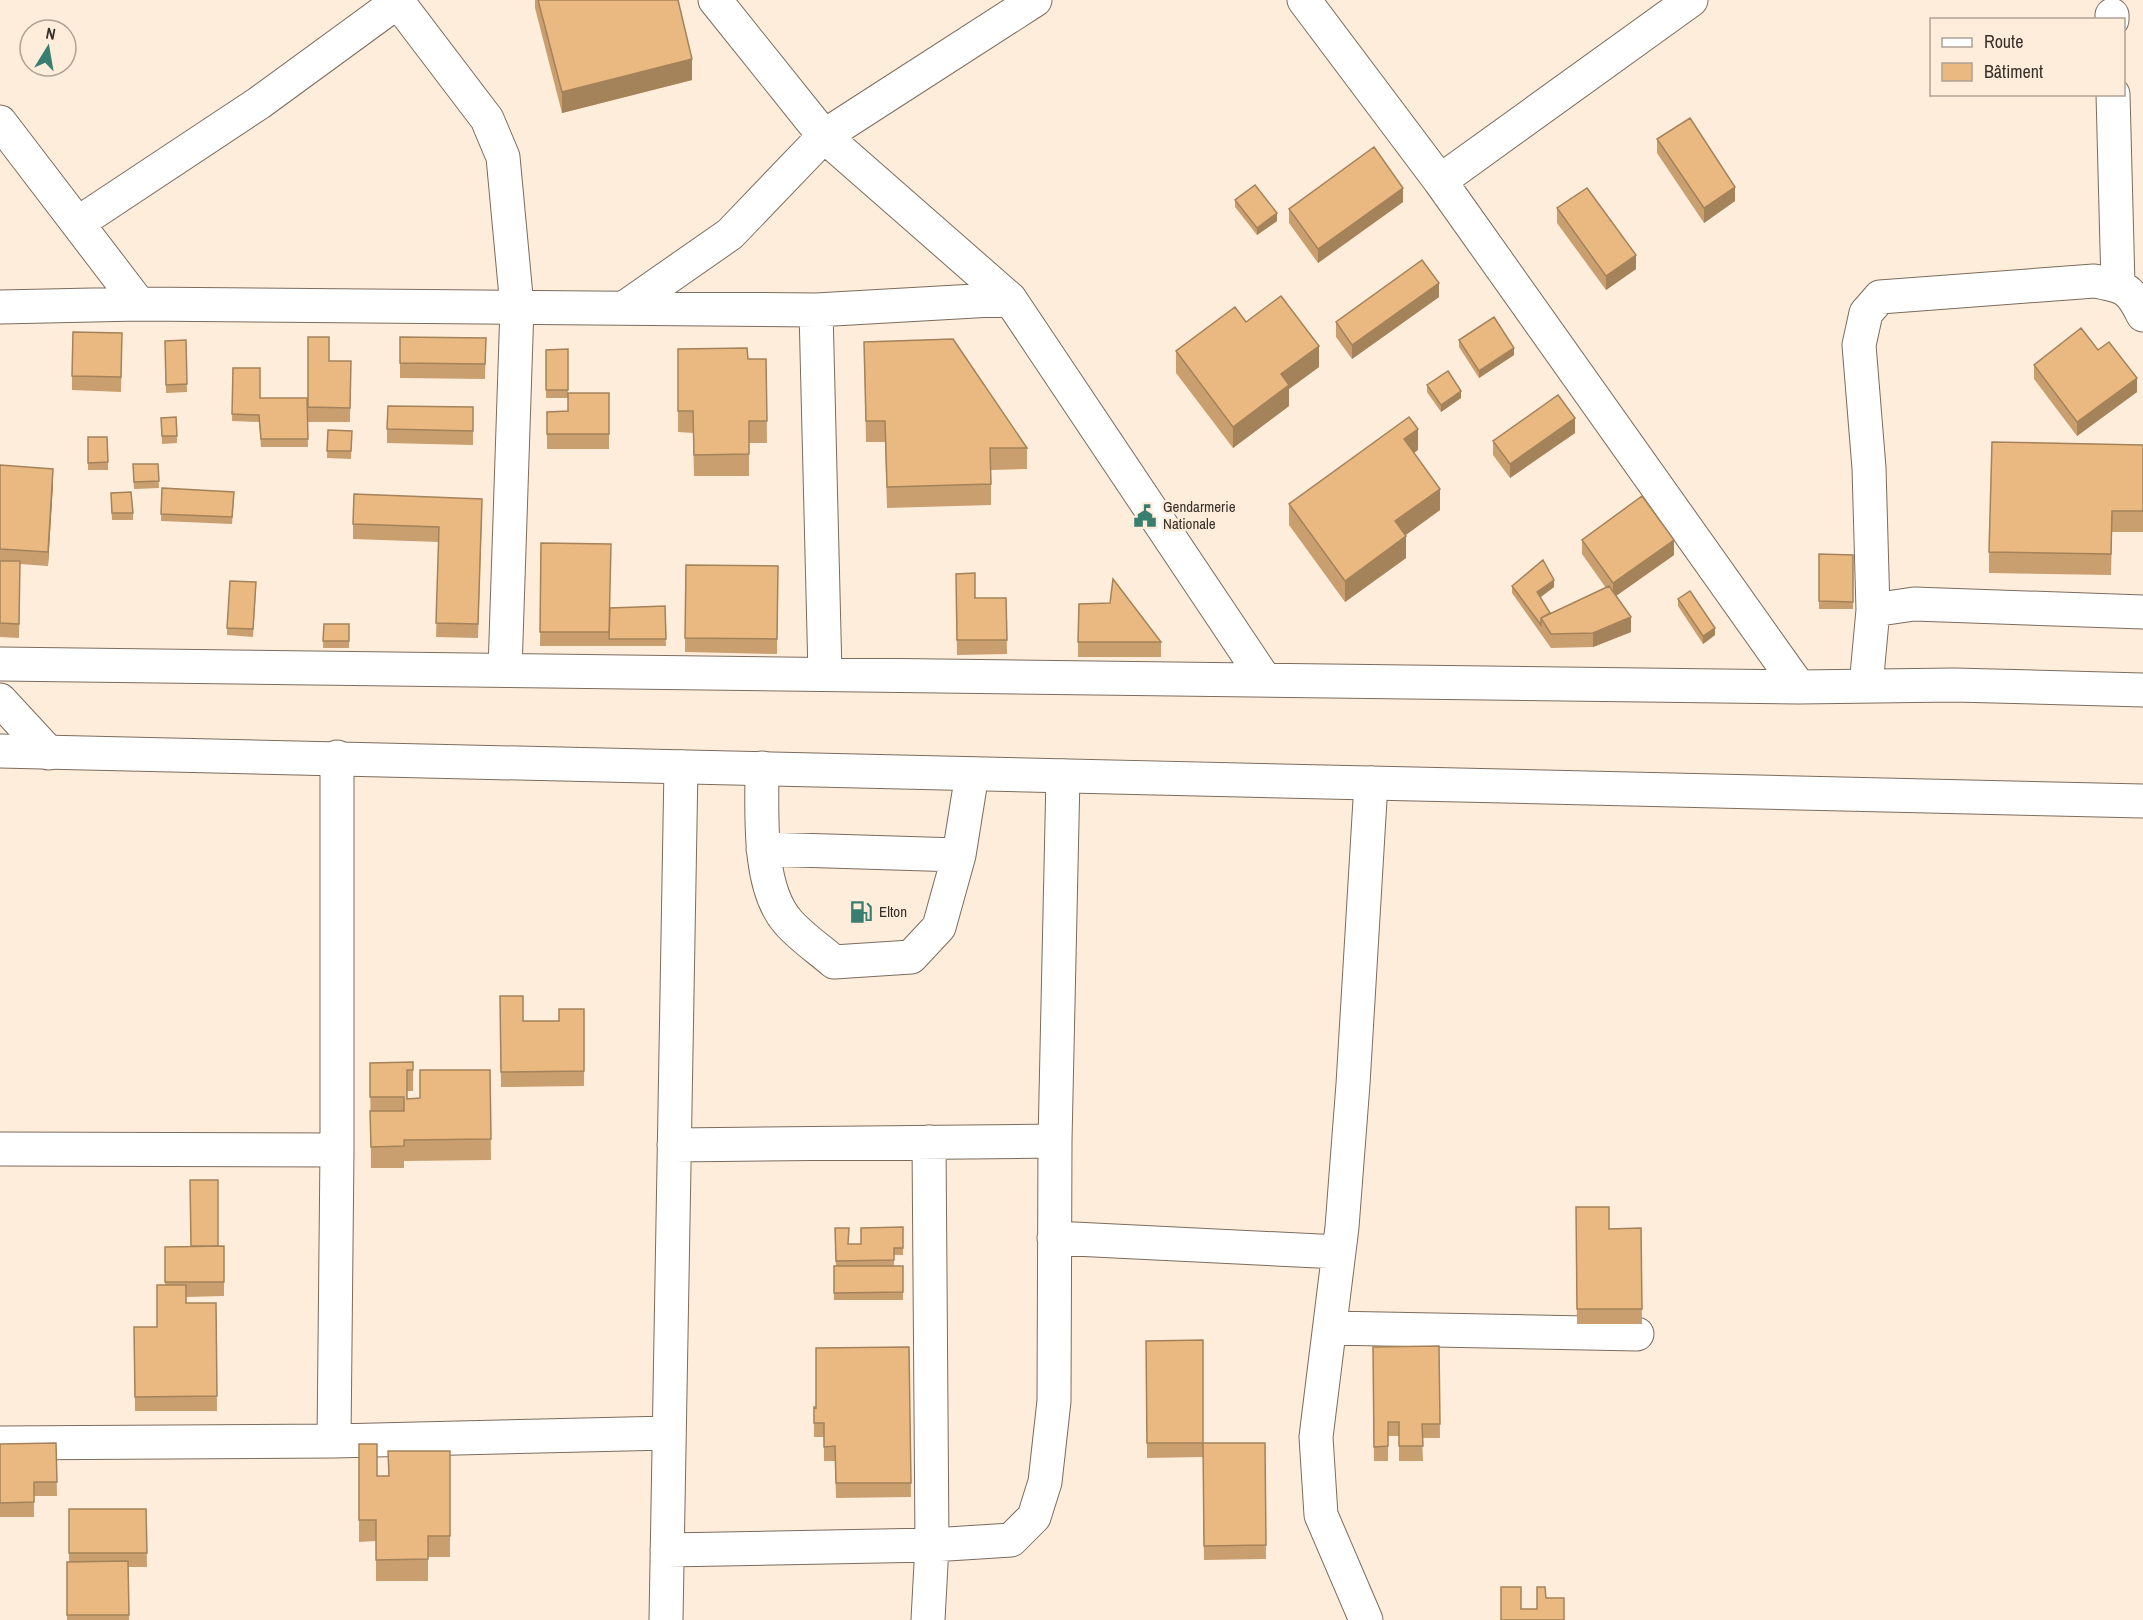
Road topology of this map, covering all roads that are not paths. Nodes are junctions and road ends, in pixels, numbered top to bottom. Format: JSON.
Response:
{"nodes":[{"id":1,"x":715,"y":0,"type":"edge"},
{"id":2,"x":1035,"y":0,"type":"edge"},
{"id":3,"x":1304,"y":0,"type":"edge"},
{"id":4,"x":1691,"y":0,"type":"edge"},
{"id":5,"x":399,"y":1,"type":"edge"},
{"id":6,"x":2113,"y":96,"type":"edge"},
{"id":7,"x":0,"y":122,"type":"edge"},
{"id":8,"x":825,"y":136,"type":"junction"},
{"id":9,"x":1440,"y":181,"type":"junction"},
{"id":10,"x":78,"y":223,"type":"junction"},
{"id":11,"x":2118,"y":285,"type":"junction"},
{"id":12,"x":1010,"y":299,"type":"junction"},
{"id":13,"x":139,"y":304,"type":"junction"},
{"id":14,"x":0,"y":307,"type":"edge"},
{"id":15,"x":517,"y":307,"type":"junction"},
{"id":16,"x":624,"y":308,"type":"junction"},
{"id":17,"x":816,"y":310,"type":"junction"},
{"id":18,"x":2143,"y":315,"type":"edge"},
{"id":19,"x":1873,"y":610,"type":"junction"},
{"id":20,"x":2143,"y":612,"type":"edge"},
{"id":21,"x":0,"y":664,"type":"edge"},
{"id":22,"x":505,"y":670,"type":"junction"},
{"id":23,"x":825,"y":674,"type":"junction"},
{"id":24,"x":1264,"y":680,"type":"junction"},
{"id":25,"x":1866,"y":686,"type":"junction"},
{"id":26,"x":1799,"y":687,"type":"junction"},
{"id":27,"x":2143,"y":690,"type":"edge"},
{"id":28,"x":0,"y":700,"type":"edge"},
{"id":29,"x":0,"y":751,"type":"edge"},
{"id":30,"x":49,"y":753,"type":"junction"},
{"id":31,"x":337,"y":758,"type":"junction"},
{"id":32,"x":681,"y":767,"type":"junction"},
{"id":33,"x":762,"y":768,"type":"junction"},
{"id":34,"x":972,"y":774,"type":"junction"},
{"id":35,"x":1063,"y":776,"type":"junction"},
{"id":36,"x":1371,"y":783,"type":"junction"},
{"id":37,"x":2143,"y":801,"type":"edge"},
{"id":38,"x":763,"y":849,"type":"junction"},
{"id":39,"x":959,"y":855,"type":"junction"},
{"id":40,"x":1055,"y":1141,"type":"junction"},
{"id":41,"x":929,"y":1142,"type":"junction"},
{"id":42,"x":674,"y":1145,"type":"junction"},
{"id":43,"x":0,"y":1149,"type":"edge"},
{"id":44,"x":337,"y":1150,"type":"junction"},
{"id":45,"x":1054,"y":1238,"type":"junction"},
{"id":46,"x":1339,"y":1252,"type":"junction"},
{"id":47,"x":1330,"y":1328,"type":"junction"},
{"id":48,"x":1637,"y":1334,"type":"dead end"},
{"id":49,"x":669,"y":1433,"type":"junction"},
{"id":50,"x":334,"y":1441,"type":"junction"},
{"id":51,"x":0,"y":1443,"type":"edge"},
{"id":52,"x":932,"y":1545,"type":"junction"},
{"id":53,"x":667,"y":1550,"type":"junction"},
{"id":54,"x":666,"y":1620,"type":"edge"},
{"id":55,"x":928,"y":1620,"type":"edge"},
{"id":56,"x":1366,"y":1620,"type":"edge"}],
"edges":[{"from":1,"to":8,"type":"main road"},
{"from":2,"to":8,"type":"main road"},
{"from":3,"to":9,"type":"main road"},
{"from":4,"to":9,"type":"main road"},
{"from":5,"to":10,"type":"main road"},
{"from":5,"to":15,"type":"main road"},
{"from":6,"to":11,"type":"main road"},
{"from":7,"to":10,"type":"main road"},
{"from":8,"to":12,"type":"main road"},
{"from":8,"to":16,"type":"main road"},
{"from":9,"to":26,"type":"main road"},
{"from":10,"to":13,"type":"main road"},
{"from":11,"to":18,"type":"main road"},
{"from":11,"to":19,"type":"main road"},
{"from":12,"to":17,"type":"main road"},
{"from":12,"to":24,"type":"main road"},
{"from":13,"to":14,"type":"main road"},
{"from":13,"to":15,"type":"main road"},
{"from":15,"to":16,"type":"main road"},
{"from":15,"to":22,"type":"main road"},
{"from":16,"to":17,"type":"main road"},
{"from":17,"to":23,"type":"main road"},
{"from":19,"to":20,"type":"main road"},
{"from":19,"to":25,"type":"main road"},
{"from":21,"to":22,"type":"main road"},
{"from":22,"to":23,"type":"main road"},
{"from":23,"to":24,"type":"main road"},
{"from":24,"to":26,"type":"main road"},
{"from":25,"to":26,"type":"main road"},
{"from":25,"to":27,"type":"main road"},
{"from":28,"to":30,"type":"main road"},
{"from":29,"to":30,"type":"main road"},
{"from":30,"to":31,"type":"main road"},
{"from":31,"to":32,"type":"main road"},
{"from":31,"to":44,"type":"main road"},
{"from":32,"to":33,"type":"main road"},
{"from":32,"to":42,"type":"main road"},
{"from":33,"to":34,"type":"main road"},
{"from":33,"to":38,"type":"main road"},
{"from":34,"to":35,"type":"main road"},
{"from":34,"to":39,"type":"main road"},
{"from":35,"to":36,"type":"main road"},
{"from":35,"to":40,"type":"main road"},
{"from":36,"to":37,"type":"main road"},
{"from":36,"to":46,"type":"main road"},
{"from":38,"to":39,"type":"main road"},
{"from":38,"to":39,"type":"main road"},
{"from":40,"to":41,"type":"main road"},
{"from":40,"to":45,"type":"main road"},
{"from":41,"to":42,"type":"main road"},
{"from":41,"to":52,"type":"main road"},
{"from":42,"to":49,"type":"main road"},
{"from":43,"to":44,"type":"main road"},
{"from":44,"to":50,"type":"main road"},
{"from":45,"to":46,"type":"main road"},
{"from":45,"to":52,"type":"main road"},
{"from":46,"to":47,"type":"main road"},
{"from":47,"to":48,"type":"main road"},
{"from":47,"to":56,"type":"main road"},
{"from":49,"to":50,"type":"main road"},
{"from":49,"to":53,"type":"main road"},
{"from":50,"to":51,"type":"main road"},
{"from":52,"to":53,"type":"main road"},
{"from":52,"to":55,"type":"main road"},
{"from":53,"to":54,"type":"main road"}]}
